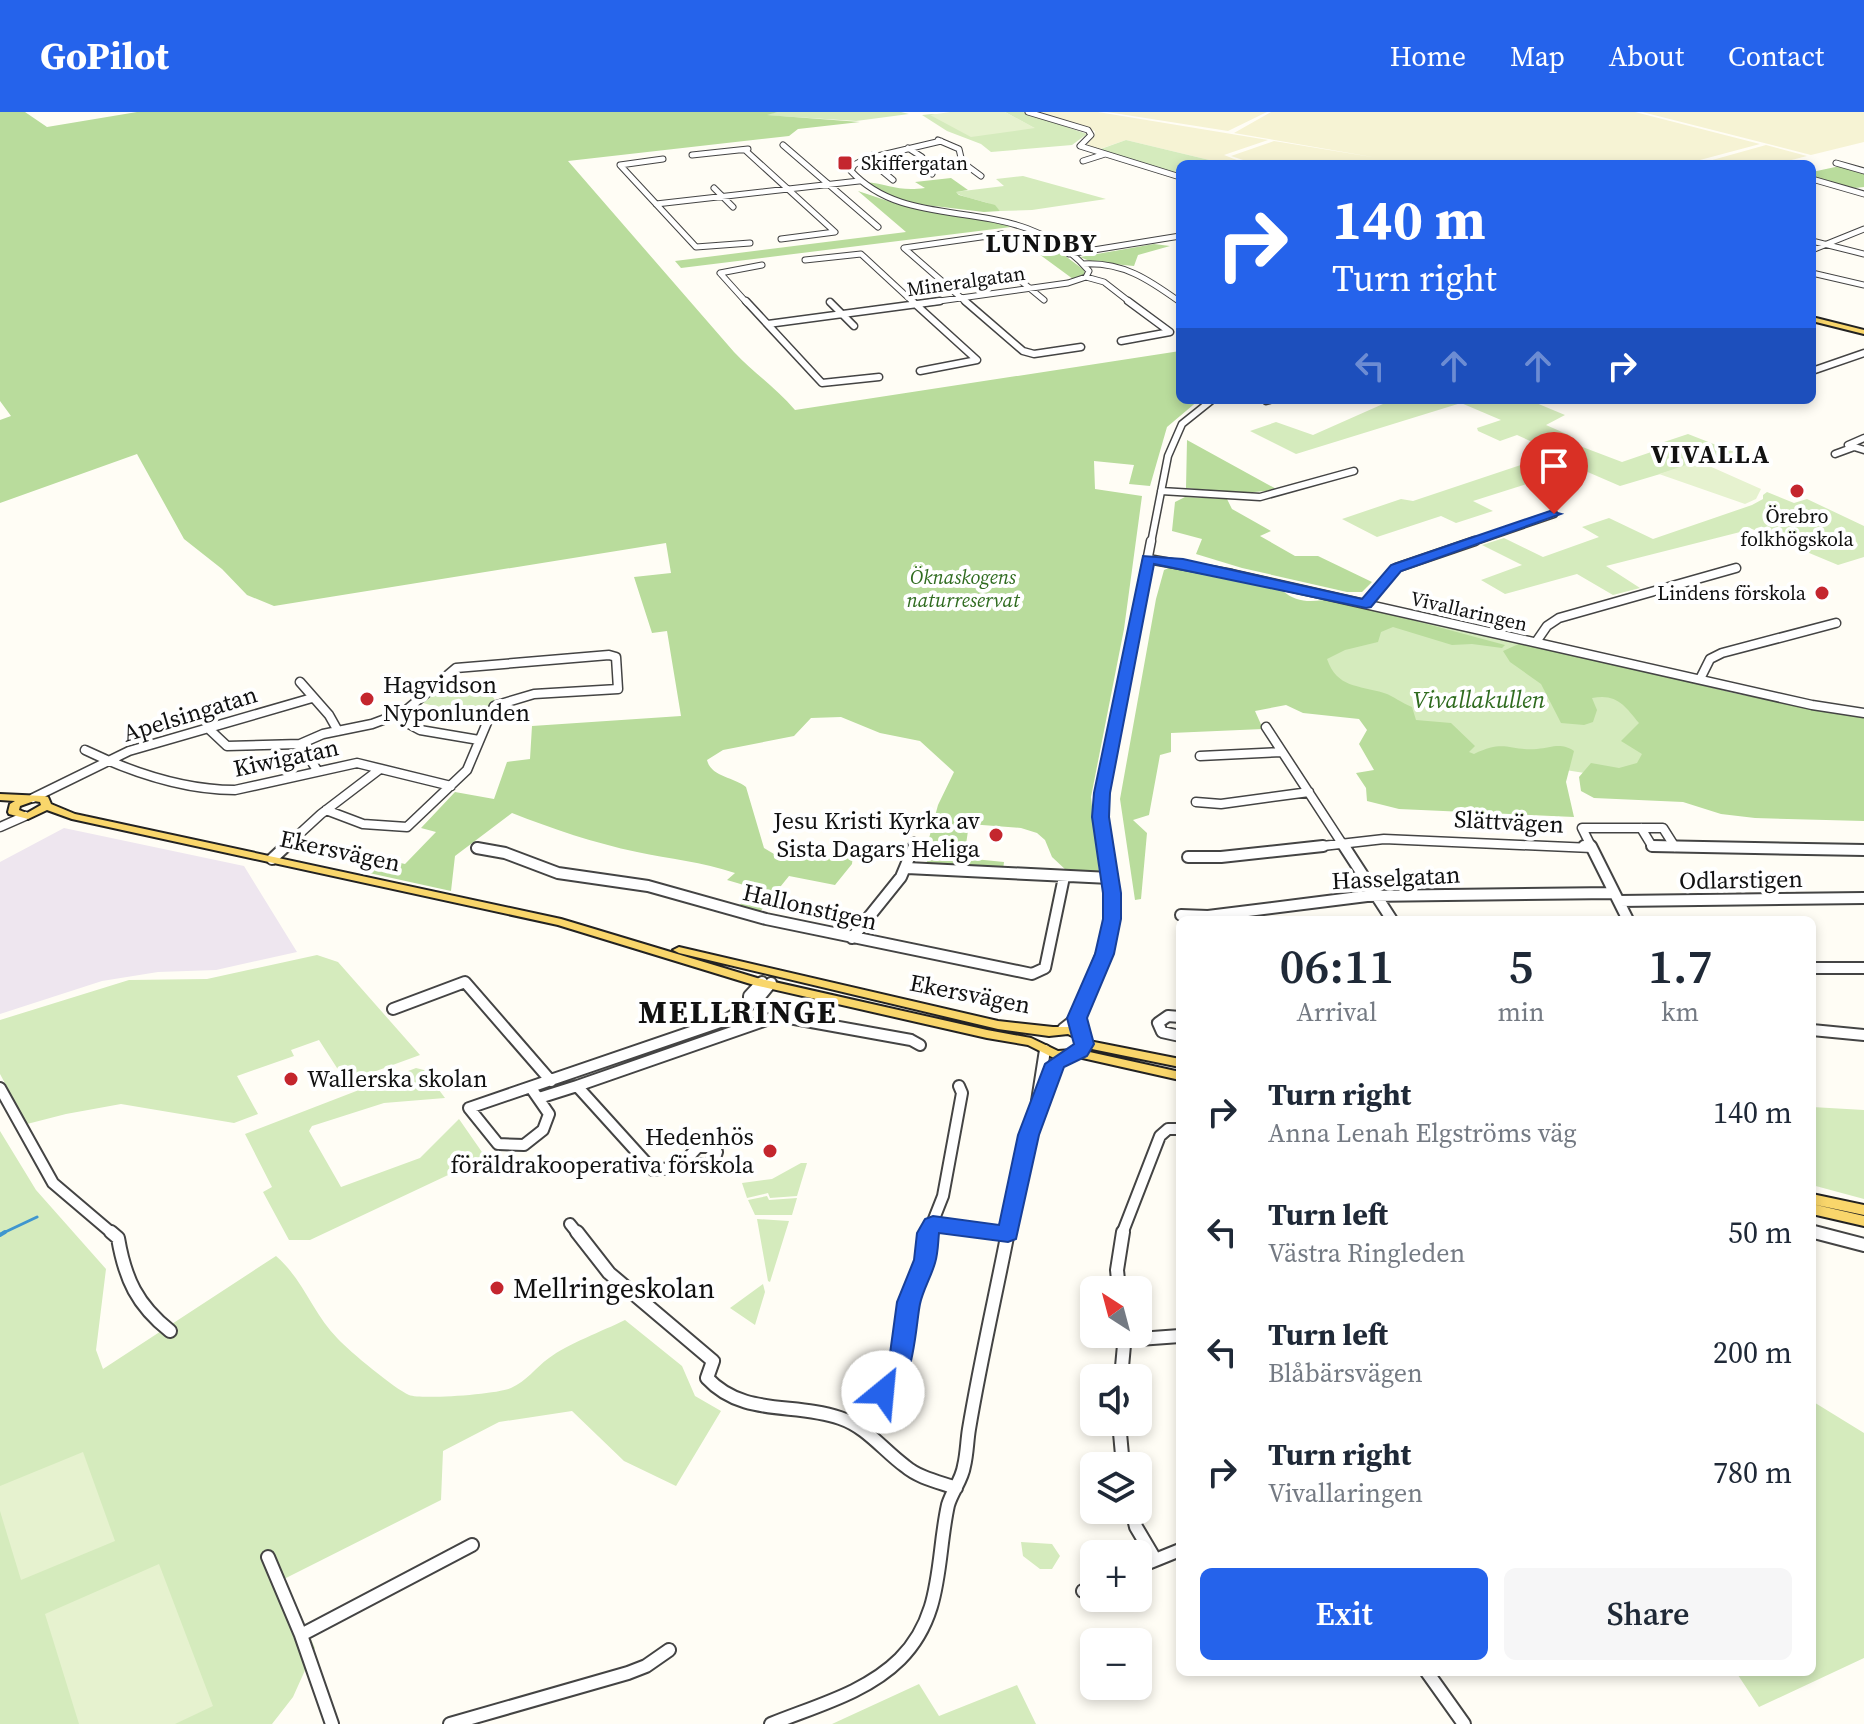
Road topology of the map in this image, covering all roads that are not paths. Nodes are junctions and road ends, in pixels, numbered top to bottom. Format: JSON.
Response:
{"nodes":[{"id":1,"x":1028,"y":112,"type":"edge"},
{"id":2,"x":932,"y":138,"type":"dead end"},
{"id":3,"x":941,"y":141,"type":"junction"},
{"id":4,"x":783,"y":145,"type":"dead end"},
{"id":5,"x":908,"y":148,"type":"junction"},
{"id":6,"x":752,"y":149,"type":"dead end"},
{"id":7,"x":745,"y":150,"type":"junction"},
{"id":8,"x":864,"y":153,"type":"dead end"},
{"id":9,"x":1105,"y":154,"type":"junction"},
{"id":10,"x":692,"y":155,"type":"dead end"},
{"id":11,"x":877,"y":156,"type":"junction"},
{"id":12,"x":663,"y":159,"type":"dead end"},
{"id":13,"x":1083,"y":161,"type":"dead end"},
{"id":14,"x":1836,"y":163,"type":"dead end"},
{"id":15,"x":1864,"y":171,"type":"edge"},
{"id":16,"x":932,"y":174,"type":"dead end"},
{"id":17,"x":981,"y":176,"type":"dead end"},
{"id":18,"x":1176,"y":176,"type":"edge"},
{"id":19,"x":893,"y":180,"type":"dead end"},
{"id":20,"x":1816,"y":180,"type":"edge"},
{"id":21,"x":859,"y":181,"type":"junction"},
{"id":22,"x":829,"y":184,"type":"junction"},
{"id":23,"x":714,"y":188,"type":"dead end"},
{"id":24,"x":788,"y":189,"type":"junction"},
{"id":25,"x":1863,"y":193,"type":"edge"},
{"id":26,"x":723,"y":197,"type":"junction"},
{"id":27,"x":656,"y":204,"type":"junction"},
{"id":28,"x":733,"y":207,"type":"dead end"},
{"id":29,"x":878,"y":227,"type":"dead end"},
{"id":30,"x":1864,"y":229,"type":"edge"},
{"id":31,"x":1002,"y":234,"type":"dead end"},
{"id":32,"x":1176,"y":237,"type":"edge"},
{"id":33,"x":781,"y":239,"type":"dead end"},
{"id":34,"x":1816,"y":242,"type":"edge"},
{"id":35,"x":750,"y":243,"type":"dead end"},
{"id":36,"x":1825,"y":244,"type":"junction"},
{"id":37,"x":1816,"y":248,"type":"edge"},
{"id":38,"x":1069,"y":254,"type":"junction"},
{"id":39,"x":1864,"y":254,"type":"edge"},
{"id":40,"x":805,"y":260,"type":"dead end"},
{"id":41,"x":1083,"y":264,"type":"junction"},
{"id":42,"x":762,"y":265,"type":"dead end"},
{"id":43,"x":1816,"y":274,"type":"edge"},
{"id":44,"x":1016,"y":277,"type":"dead end"},
{"id":45,"x":1086,"y":277,"type":"junction"},
{"id":46,"x":1864,"y":285,"type":"edge"},
{"id":47,"x":1030,"y":288,"type":"junction"},
{"id":48,"x":961,"y":298,"type":"junction"},
{"id":49,"x":1176,"y":299,"type":"edge"},
{"id":50,"x":1044,"y":300,"type":"dead end"},
{"id":51,"x":830,"y":302,"type":"dead end"},
{"id":52,"x":916,"y":304,"type":"junction"},
{"id":53,"x":842,"y":314,"type":"junction"},
{"id":54,"x":1816,"y":320,"type":"edge"},
{"id":55,"x":768,"y":324,"type":"junction"},
{"id":56,"x":854,"y":326,"type":"dead end"},
{"id":57,"x":1864,"y":332,"type":"edge"},
{"id":58,"x":1121,"y":341,"type":"dead end"},
{"id":59,"x":1081,"y":347,"type":"dead end"},
{"id":60,"x":1864,"y":353,"type":"edge"},
{"id":61,"x":1816,"y":370,"type":"edge"},
{"id":62,"x":920,"y":371,"type":"dead end"},
{"id":63,"x":879,"y":377,"type":"dead end"},
{"id":64,"x":1206,"y":404,"type":"edge"},
{"id":65,"x":1864,"y":438,"type":"edge"},
{"id":66,"x":1864,"y":447,"type":"edge"},
{"id":67,"x":1851,"y":448,"type":"junction"},
{"id":68,"x":1835,"y":454,"type":"dead end"},
{"id":69,"x":1354,"y":471,"type":"dead end"},
{"id":70,"x":1161,"y":491,"type":"junction"},
{"id":71,"x":1554,"y":514,"type":"dead end"},
{"id":72,"x":1148,"y":559,"type":"junction"},
{"id":73,"x":1736,"y":568,"type":"dead end"},
{"id":74,"x":1366,"y":604,"type":"junction"},
{"id":75,"x":1836,"y":623,"type":"dead end"},
{"id":76,"x":1536,"y":642,"type":"junction"},
{"id":77,"x":1700,"y":679,"type":"junction"},
{"id":78,"x":300,"y":682,"type":"dead end"},
{"id":79,"x":312,"y":698,"type":"junction"},
{"id":80,"x":1864,"y":713,"type":"edge"},
{"id":81,"x":394,"y":716,"type":"junction"},
{"id":82,"x":1266,"y":727,"type":"dead end"},
{"id":83,"x":210,"y":730,"type":"junction"},
{"id":84,"x":338,"y":731,"type":"junction"},
{"id":85,"x":479,"y":740,"type":"junction"},
{"id":86,"x":300,"y":744,"type":"junction"},
{"id":87,"x":85,"y":750,"type":"dead end"},
{"id":88,"x":1282,"y":752,"type":"junction"},
{"id":89,"x":1200,"y":756,"type":"dead end"},
{"id":90,"x":109,"y":762,"type":"junction"},
{"id":91,"x":380,"y":769,"type":"junction"},
{"id":92,"x":317,"y":770,"type":"junction"},
{"id":93,"x":83,"y":776,"type":"junction"},
{"id":94,"x":451,"y":786,"type":"junction"},
{"id":95,"x":1309,"y":792,"type":"junction"},
{"id":96,"x":31,"y":798,"type":"junction"},
{"id":97,"x":0,"y":800,"type":"edge"},
{"id":98,"x":1196,"y":802,"type":"dead end"},
{"id":99,"x":47,"y":805,"type":"junction"},
{"id":100,"x":13,"y":809,"type":"junction"},
{"id":101,"x":326,"y":810,"type":"junction"},
{"id":102,"x":28,"y":815,"type":"junction"},
{"id":103,"x":72,"y":816,"type":"junction"},
{"id":104,"x":0,"y":826,"type":"edge"},
{"id":105,"x":1641,"y":828,"type":"junction"},
{"id":106,"x":914,"y":842,"type":"dead end"},
{"id":107,"x":1342,"y":843,"type":"junction"},
{"id":108,"x":1591,"y":846,"type":"junction"},
{"id":109,"x":1675,"y":847,"type":"junction"},
{"id":110,"x":477,"y":848,"type":"dead end"},
{"id":111,"x":1863,"y":851,"type":"edge"},
{"id":112,"x":1188,"y":857,"type":"dead end"},
{"id":113,"x":272,"y":859,"type":"junction"},
{"id":114,"x":907,"y":868,"type":"junction"},
{"id":115,"x":1064,"y":877,"type":"junction"},
{"id":116,"x":1110,"y":878,"type":"junction"},
{"id":117,"x":1378,"y":896,"type":"junction"},
{"id":118,"x":1616,"y":897,"type":"junction"},
{"id":119,"x":1864,"y":898,"type":"edge"},
{"id":120,"x":1181,"y":915,"type":"dead end"},
{"id":121,"x":1390,"y":916,"type":"edge"},
{"id":122,"x":1626,"y":916,"type":"edge"},
{"id":123,"x":852,"y":938,"type":"junction"},
{"id":124,"x":1816,"y":968,"type":"edge"},
{"id":125,"x":1864,"y":968,"type":"edge"},
{"id":126,"x":770,"y":978,"type":"junction"},
{"id":127,"x":393,"y":1009,"type":"dead end"},
{"id":128,"x":1176,"y":1017,"type":"edge"},
{"id":129,"x":1077,"y":1018,"type":"junction"},
{"id":130,"x":1058,"y":1030,"type":"junction"},
{"id":131,"x":1816,"y":1030,"type":"edge"},
{"id":132,"x":1176,"y":1035,"type":"edge"},
{"id":133,"x":1864,"y":1035,"type":"edge"},
{"id":134,"x":920,"y":1045,"type":"dead end"},
{"id":135,"x":1044,"y":1047,"type":"junction"},
{"id":136,"x":1077,"y":1048,"type":"junction"},
{"id":137,"x":1176,"y":1062,"type":"edge"},
{"id":138,"x":1176,"y":1075,"type":"edge"},
{"id":139,"x":551,"y":1081,"type":"junction"},
{"id":140,"x":1045,"y":1084,"type":"junction"},
{"id":141,"x":577,"y":1086,"type":"junction"},
{"id":142,"x":959,"y":1086,"type":"dead end"},
{"id":143,"x":0,"y":1088,"type":"edge"},
{"id":144,"x":531,"y":1088,"type":"junction"},
{"id":145,"x":539,"y":1098,"type":"junction"},
{"id":146,"x":1176,"y":1129,"type":"edge"},
{"id":147,"x":680,"y":1166,"type":"dead end"},
{"id":148,"x":1816,"y":1200,"type":"edge"},
{"id":149,"x":1816,"y":1210,"type":"edge"},
{"id":150,"x":1864,"y":1210,"type":"edge"},
{"id":151,"x":1864,"y":1221,"type":"edge"},
{"id":152,"x":570,"y":1224,"type":"dead end"},
{"id":153,"x":933,"y":1224,"type":"junction"},
{"id":154,"x":1816,"y":1233,"type":"edge"},
{"id":155,"x":1008,"y":1234,"type":"junction"},
{"id":156,"x":1864,"y":1245,"type":"edge"},
{"id":157,"x":1116,"y":1276,"type":"edge"},
{"id":158,"x":170,"y":1331,"type":"dead end"},
{"id":159,"x":1176,"y":1336,"type":"edge"},
{"id":160,"x":1152,"y":1337,"type":"edge"},
{"id":161,"x":855,"y":1390,"type":"dead end"},
{"id":162,"x":956,"y":1488,"type":"junction"},
{"id":163,"x":1135,"y":1524,"type":"edge"},
{"id":164,"x":472,"y":1545,"type":"dead end"},
{"id":165,"x":1176,"y":1551,"type":"edge"},
{"id":166,"x":268,"y":1557,"type":"dead end"},
{"id":167,"x":1155,"y":1559,"type":"junction"},
{"id":168,"x":1152,"y":1560,"type":"edge"},
{"id":169,"x":301,"y":1635,"type":"junction"},
{"id":170,"x":669,"y":1650,"type":"dead end"},
{"id":171,"x":1430,"y":1676,"type":"edge"},
{"id":172,"x":332,"y":1724,"type":"edge"},
{"id":173,"x":450,"y":1724,"type":"edge"},
{"id":174,"x":771,"y":1724,"type":"edge"},
{"id":175,"x":1464,"y":1724,"type":"edge"}],
"edges":[{"from":1,"to":9,"type":"street"},
{"from":2,"to":3,"type":"street"},
{"from":3,"to":5,"type":"street"},
{"from":3,"to":17,"type":"street"},
{"from":4,"to":22,"type":"street"},
{"from":5,"to":11,"type":"street"},
{"from":5,"to":16,"type":"street"},
{"from":6,"to":7,"type":"street"},
{"from":7,"to":10,"type":"street"},
{"from":7,"to":24,"type":"street"},
{"from":8,"to":11,"type":"street"},
{"from":9,"to":13,"type":"street"},
{"from":9,"to":18,"type":"street"},
{"from":11,"to":19,"type":"street"},
{"from":11,"to":21,"type":"street"},
{"from":12,"to":27,"type":"street"},
{"from":14,"to":15,"type":"street"},
{"from":20,"to":25,"type":"street"},
{"from":21,"to":22,"type":"street"},
{"from":21,"to":38,"type":"street","name":"Mineralgatan"},
{"from":22,"to":24,"type":"street"},
{"from":22,"to":29,"type":"street"},
{"from":23,"to":26,"type":"street"},
{"from":24,"to":26,"type":"street"},
{"from":24,"to":33,"type":"street"},
{"from":26,"to":27,"type":"street"},
{"from":26,"to":28,"type":"street"},
{"from":27,"to":35,"type":"street"},
{"from":30,"to":36,"type":"street"},
{"from":31,"to":48,"type":"street"},
{"from":32,"to":38,"type":"street"},
{"from":34,"to":36,"type":"street"},
{"from":36,"to":37,"type":"street"},
{"from":36,"to":39,"type":"street"},
{"from":38,"to":41,"type":"street","name":"Mineralgatan"},
{"from":40,"to":52,"type":"street"},
{"from":41,"to":45,"type":"street"},
{"from":41,"to":49,"type":"street"},
{"from":42,"to":55,"type":"street"},
{"from":43,"to":46,"type":"street"},
{"from":44,"to":47,"type":"street"},
{"from":45,"to":47,"type":"street","name":"Mineralgatan"},
{"from":45,"to":58,"type":"street"},
{"from":47,"to":48,"type":"street","name":"Mineralgatan"},
{"from":47,"to":50,"type":"street"},
{"from":48,"to":52,"type":"street","name":"Mineralgatan"},
{"from":48,"to":59,"type":"street"},
{"from":51,"to":53,"type":"street"},
{"from":52,"to":53,"type":"street","name":"Mineralgatan"},
{"from":52,"to":62,"type":"street"},
{"from":53,"to":55,"type":"street","name":"Mineralgatan"},
{"from":53,"to":56,"type":"street"},
{"from":54,"to":57,"type":"main road"},
{"from":55,"to":63,"type":"street"},
{"from":60,"to":61,"type":"street"},
{"from":64,"to":70,"type":"street"},
{"from":65,"to":67,"type":"street"},
{"from":66,"to":67,"type":"street"},
{"from":67,"to":68,"type":"street"},
{"from":69,"to":70,"type":"street"},
{"from":70,"to":72,"type":"street"},
{"from":71,"to":74,"type":"street"},
{"from":72,"to":74,"type":"street","name":"Vivallaringen"},
{"from":72,"to":116,"type":"street"},
{"from":73,"to":76,"type":"street"},
{"from":74,"to":76,"type":"street","name":"Vivallaringen"},
{"from":75,"to":77,"type":"street"},
{"from":76,"to":77,"type":"street","name":"Vivallaringen"},
{"from":77,"to":80,"type":"street","name":"Vivallaringen"},
{"from":78,"to":79,"type":"street"},
{"from":79,"to":83,"type":"street","name":"Apelsingatan"},
{"from":79,"to":84,"type":"street"},
{"from":81,"to":84,"type":"street"},
{"from":81,"to":85,"type":"street"},
{"from":81,"to":85,"type":"street"},
{"from":82,"to":88,"type":"street"},
{"from":83,"to":86,"type":"street"},
{"from":83,"to":90,"type":"street","name":"Apelsingatan"},
{"from":84,"to":86,"type":"street"},
{"from":85,"to":94,"type":"street"},
{"from":86,"to":92,"type":"street"},
{"from":87,"to":90,"type":"street","name":"Kiwigatan"},
{"from":88,"to":89,"type":"street"},
{"from":88,"to":95,"type":"street"},
{"from":90,"to":92,"type":"street","name":"Kiwigatan"},
{"from":90,"to":93,"type":"street","name":"Apelsingatan"},
{"from":91,"to":92,"type":"street","name":"Kiwigatan"},
{"from":91,"to":94,"type":"street","name":"Kiwigatan"},
{"from":91,"to":101,"type":"street"},
{"from":93,"to":96,"type":"street","name":"Apelsingatan"},
{"from":93,"to":99,"type":"street","name":"Apelsingatan"},
{"from":94,"to":101,"type":"street"},
{"from":95,"to":98,"type":"street"},
{"from":95,"to":107,"type":"street"},
{"from":96,"to":97,"type":"main road"},
{"from":96,"to":99,"type":"main road","name":"Ekersvägen"},
{"from":96,"to":100,"type":"main road"},
{"from":97,"to":100,"type":"main road"},
{"from":99,"to":102,"type":"main road"},
{"from":99,"to":103,"type":"main road","name":"Ekersvägen"},
{"from":100,"to":102,"type":"main road","name":"Ekersvägen"},
{"from":100,"to":104,"type":"street"},
{"from":101,"to":113,"type":"street"},
{"from":102,"to":103,"type":"main road","name":"Ekersvägen"},
{"from":102,"to":104,"type":"street"},
{"from":103,"to":113,"type":"main road","name":"Ekersvägen"},
{"from":105,"to":108,"type":"street"},
{"from":105,"to":109,"type":"street"},
{"from":105,"to":109,"type":"street"},
{"from":106,"to":114,"type":"street"},
{"from":107,"to":108,"type":"street","name":"Slättvägen"},
{"from":107,"to":112,"type":"street","name":"Slättvägen"},
{"from":107,"to":117,"type":"street"},
{"from":108,"to":118,"type":"street","name":"Slättvägen"},
{"from":109,"to":111,"type":"street"},
{"from":110,"to":123,"type":"street","name":"Hallonstigen"},
{"from":113,"to":126,"type":"main road","name":"Ekersvägen"},
{"from":114,"to":115,"type":"street"},
{"from":114,"to":123,"type":"street"},
{"from":115,"to":116,"type":"street"},
{"from":115,"to":123,"type":"street","name":"Hallonstigen"},
{"from":116,"to":129,"type":"street"},
{"from":117,"to":118,"type":"street","name":"Hasselgatan"},
{"from":117,"to":120,"type":"street","name":"Hasselgatan"},
{"from":117,"to":121,"type":"street"},
{"from":118,"to":119,"type":"street","name":"Odlarstigen"},
{"from":118,"to":122,"type":"street","name":"Slättvägen"},
{"from":124,"to":125,"type":"street"},
{"from":126,"to":130,"type":"main road","name":"Ekersvägen"},
{"from":126,"to":135,"type":"main road","name":"Ekersvägen"},
{"from":126,"to":139,"type":"street"},
{"from":127,"to":139,"type":"street"},
{"from":128,"to":132,"type":"street"},
{"from":129,"to":130,"type":"street"},
{"from":129,"to":136,"type":"street"},
{"from":130,"to":135,"type":"main road"},
{"from":130,"to":136,"type":"main road","name":"Ekersvägen"},
{"from":131,"to":133,"type":"street"},
{"from":134,"to":141,"type":"street"},
{"from":135,"to":136,"type":"main road","name":"Ekersvägen"},
{"from":135,"to":140,"type":"street"},
{"from":136,"to":137,"type":"main road"},
{"from":136,"to":138,"type":"main road"},
{"from":136,"to":140,"type":"street"},
{"from":139,"to":144,"type":"street"},
{"from":140,"to":155,"type":"street"},
{"from":141,"to":145,"type":"street"},
{"from":141,"to":147,"type":"street"},
{"from":142,"to":153,"type":"street"},
{"from":143,"to":158,"type":"street"},
{"from":144,"to":145,"type":"street"},
{"from":144,"to":145,"type":"street"},
{"from":146,"to":157,"type":"street"},
{"from":148,"to":150,"type":"main road"},
{"from":149,"to":151,"type":"main road"},
{"from":152,"to":162,"type":"street"},
{"from":153,"to":155,"type":"street"},
{"from":153,"to":161,"type":"street"},
{"from":154,"to":156,"type":"street"},
{"from":155,"to":162,"type":"street"},
{"from":159,"to":160,"type":"street"},
{"from":162,"to":174,"type":"street"},
{"from":163,"to":167,"type":"street"},
{"from":164,"to":169,"type":"street"},
{"from":165,"to":167,"type":"street"},
{"from":166,"to":169,"type":"street"},
{"from":167,"to":168,"type":"street"},
{"from":169,"to":172,"type":"street"},
{"from":170,"to":173,"type":"street"},
{"from":171,"to":175,"type":"street"}]}
